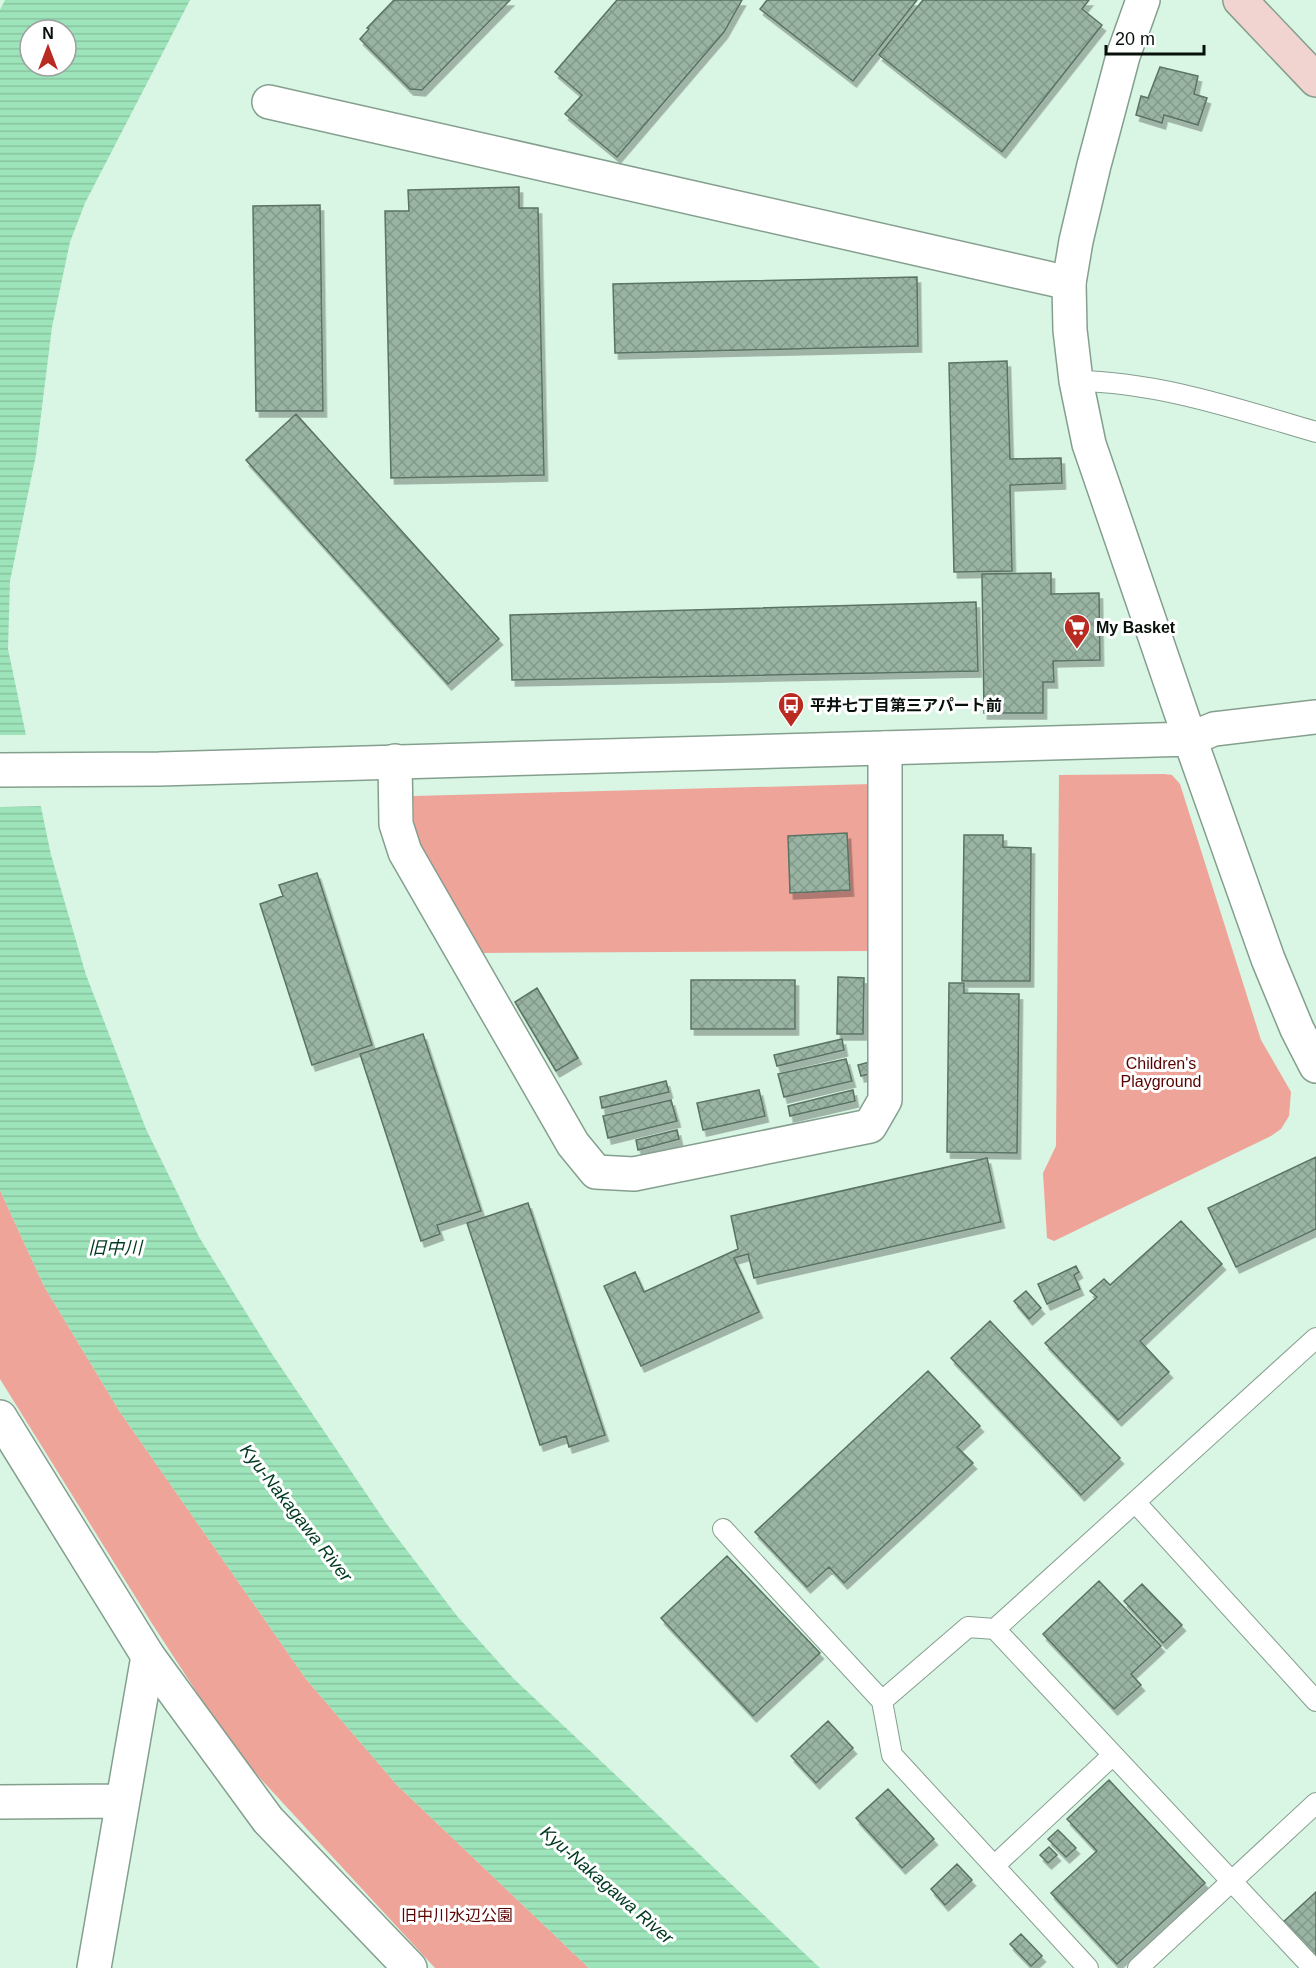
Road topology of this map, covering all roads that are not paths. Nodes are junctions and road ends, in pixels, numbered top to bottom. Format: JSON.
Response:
{"nodes":[{"id":1,"x":1143,"y":0,"type":"edge"},
{"id":2,"x":1240,"y":0,"type":"edge"},
{"id":3,"x":1316,"y":80,"type":"edge"},
{"id":4,"x":269,"y":102,"type":"dead end"},
{"id":5,"x":1069,"y":283,"type":"junction"},
{"id":6,"x":1076,"y":381,"type":"junction"},
{"id":7,"x":1316,"y":432,"type":"edge"},
{"id":8,"x":1316,"y":717,"type":"edge"},
{"id":9,"x":1190,"y":739,"type":"junction"},
{"id":10,"x":885,"y":748,"type":"junction"},
{"id":11,"x":395,"y":761,"type":"junction"},
{"id":12,"x":0,"y":770,"type":"edge"},
{"id":13,"x":1316,"y":1066,"type":"edge"},
{"id":14,"x":1316,"y":1338,"type":"edge"},
{"id":15,"x":0,"y":1417,"type":"edge"},
{"id":16,"x":1135,"y":1502,"type":"junction"},
{"id":17,"x":723,"y":1529,"type":"dead end"},
{"id":18,"x":995,"y":1629,"type":"junction"},
{"id":19,"x":148,"y":1656,"type":"junction"},
{"id":20,"x":882,"y":1701,"type":"junction"},
{"id":21,"x":1316,"y":1701,"type":"edge"},
{"id":22,"x":1113,"y":1755,"type":"junction"},
{"id":23,"x":122,"y":1801,"type":"junction"},
{"id":24,"x":0,"y":1802,"type":"edge"},
{"id":25,"x":1316,"y":1803,"type":"edge"},
{"id":26,"x":994,"y":1866,"type":"junction"},
{"id":27,"x":1231,"y":1882,"type":"junction"},
{"id":28,"x":400,"y":1965,"type":"edge"},
{"id":29,"x":94,"y":1968,"type":"edge"},
{"id":30,"x":1088,"y":1968,"type":"edge"},
{"id":31,"x":1138,"y":1968,"type":"edge"},
{"id":32,"x":1313,"y":1968,"type":"edge"}],
"edges":[{"from":1,"to":5,"type":"street"},
{"from":2,"to":3,"type":"main road"},
{"from":4,"to":5,"type":"street"},
{"from":5,"to":6,"type":"street"},
{"from":6,"to":7,"type":"lane"},
{"from":6,"to":9,"type":"street"},
{"from":8,"to":9,"type":"street"},
{"from":9,"to":10,"type":"street"},
{"from":9,"to":13,"type":"street"},
{"from":10,"to":11,"type":"street"},
{"from":10,"to":11,"type":"street"},
{"from":11,"to":12,"type":"street"},
{"from":14,"to":16,"type":"lane"},
{"from":15,"to":19,"type":"street"},
{"from":16,"to":18,"type":"lane"},
{"from":16,"to":21,"type":"lane"},
{"from":17,"to":20,"type":"lane"},
{"from":18,"to":20,"type":"lane"},
{"from":18,"to":22,"type":"lane"},
{"from":19,"to":23,"type":"street"},
{"from":19,"to":28,"type":"street"},
{"from":20,"to":26,"type":"lane"},
{"from":22,"to":26,"type":"lane"},
{"from":22,"to":27,"type":"lane"},
{"from":23,"to":24,"type":"street"},
{"from":23,"to":29,"type":"street"},
{"from":25,"to":27,"type":"lane"},
{"from":26,"to":30,"type":"lane"},
{"from":27,"to":31,"type":"lane"},
{"from":27,"to":32,"type":"lane"}]}
